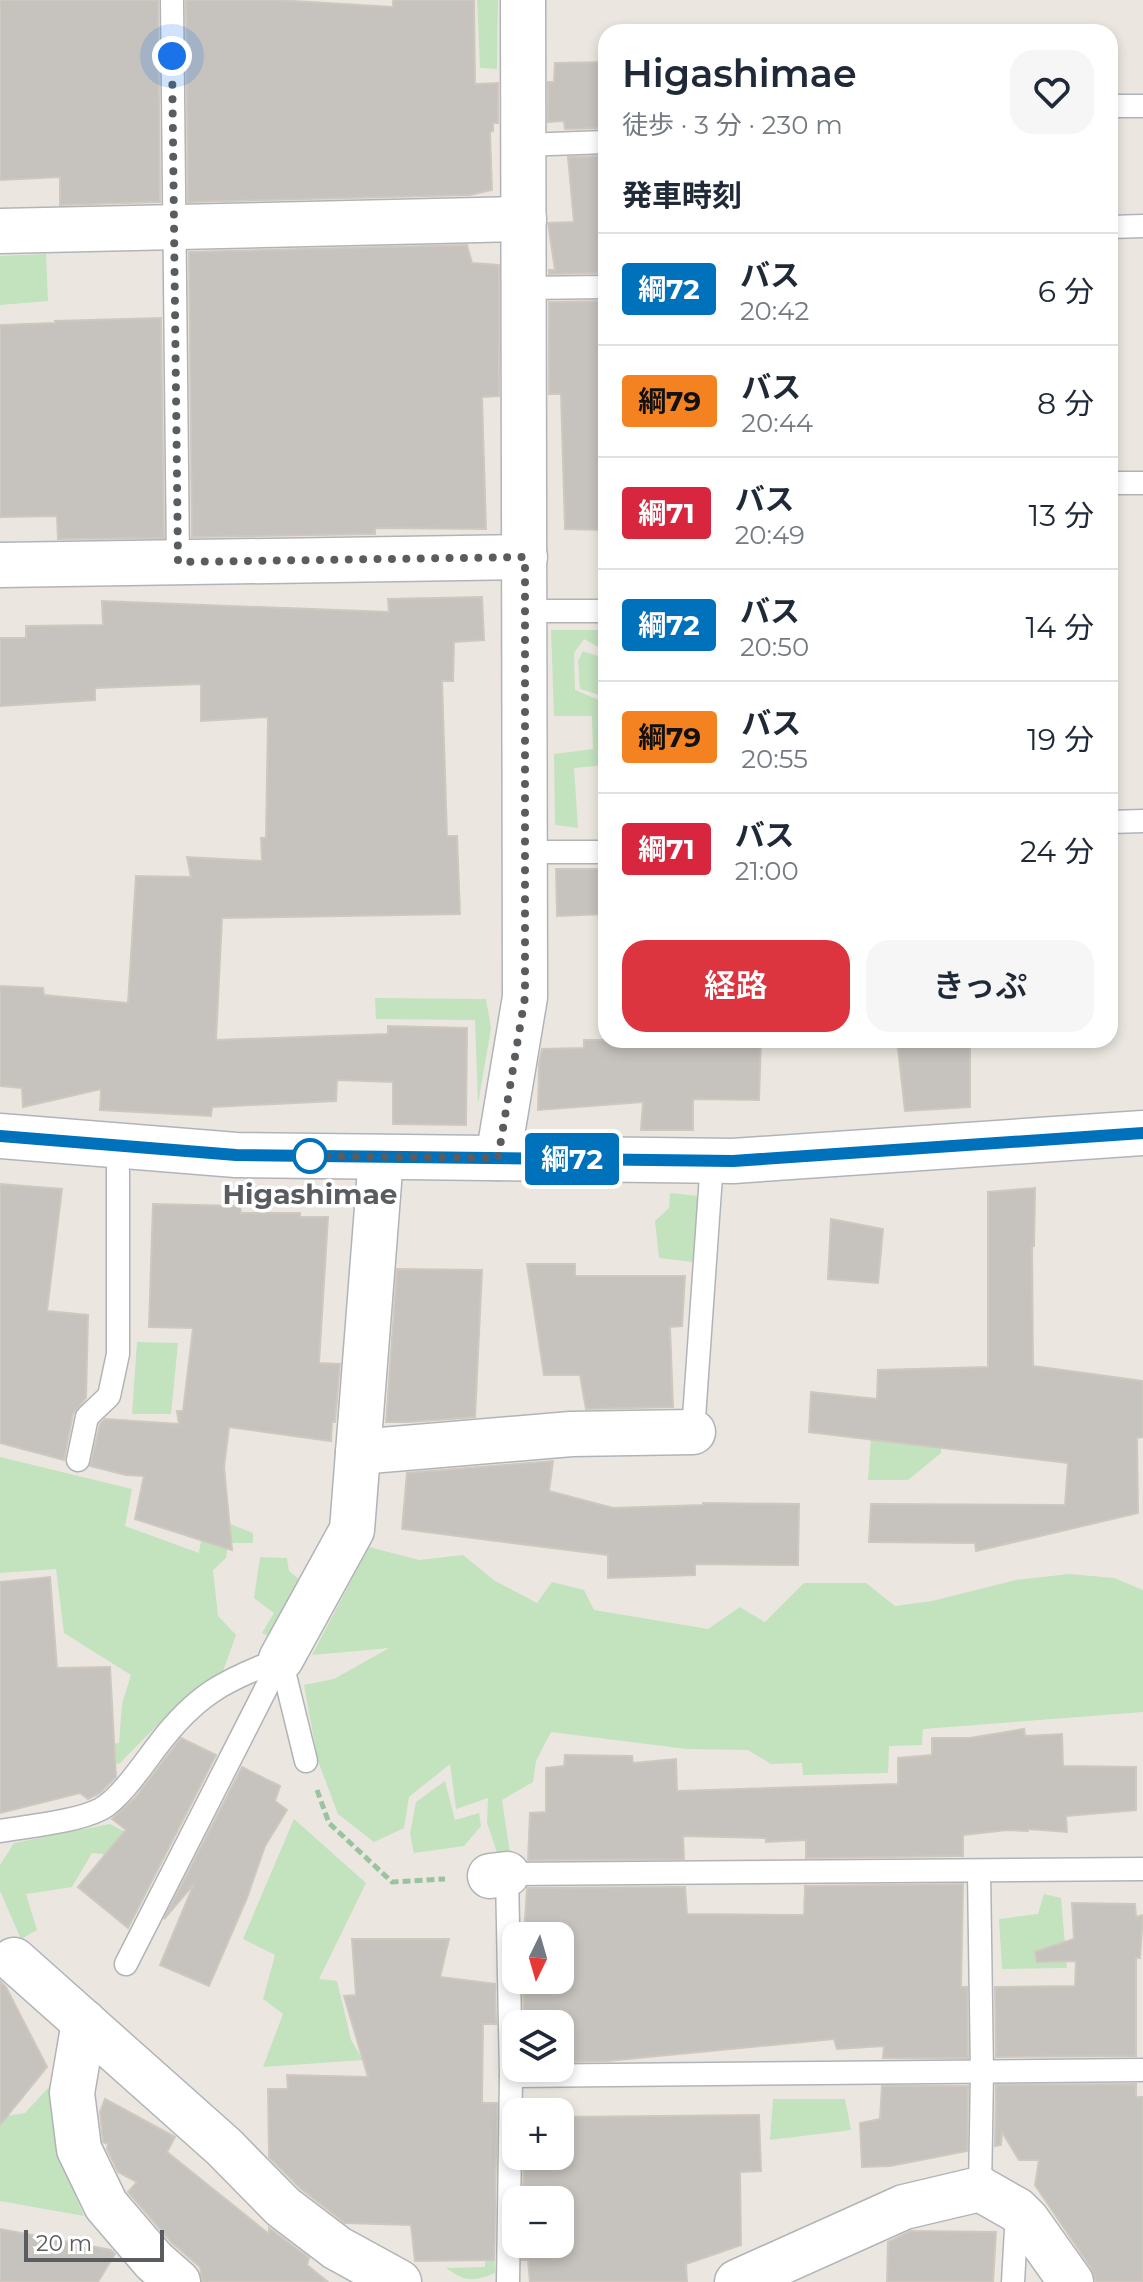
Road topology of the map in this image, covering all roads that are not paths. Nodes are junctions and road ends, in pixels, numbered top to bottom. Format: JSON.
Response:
{"nodes":[{"id":1,"x":172,"y":0,"type":"edge"},
{"id":2,"x":523,"y":0,"type":"edge"},
{"id":3,"x":1118,"y":106,"type":"edge"},
{"id":4,"x":1143,"y":106,"type":"edge"},
{"id":5,"x":598,"y":142,"type":"edge"},
{"id":6,"x":523,"y":145,"type":"junction"},
{"id":7,"x":524,"y":219,"type":"junction"},
{"id":8,"x":174,"y":226,"type":"junction"},
{"id":9,"x":1143,"y":226,"type":"edge"},
{"id":10,"x":1118,"y":227,"type":"edge"},
{"id":11,"x":0,"y":231,"type":"edge"},
{"id":12,"x":598,"y":287,"type":"edge"},
{"id":13,"x":524,"y":288,"type":"junction"},
{"id":14,"x":1118,"y":483,"type":"edge"},
{"id":15,"x":1143,"y":483,"type":"edge"},
{"id":16,"x":525,"y":557,"type":"junction"},
{"id":17,"x":178,"y":562,"type":"junction"},
{"id":18,"x":0,"y":565,"type":"edge"},
{"id":19,"x":525,"y":611,"type":"junction"},
{"id":20,"x":598,"y":611,"type":"edge"},
{"id":21,"x":1143,"y":821,"type":"edge"},
{"id":22,"x":1118,"y":822,"type":"edge"},
{"id":23,"x":525,"y":852,"type":"junction"},
{"id":24,"x":598,"y":852,"type":"edge"},
{"id":25,"x":1143,"y":1133,"type":"edge"},
{"id":26,"x":0,"y":1136,"type":"edge"},
{"id":27,"x":118,"y":1146,"type":"junction"},
{"id":28,"x":381,"y":1157,"type":"junction"},
{"id":29,"x":498,"y":1158,"type":"junction"},
{"id":30,"x":712,"y":1161,"type":"junction"},
{"id":31,"x":693,"y":1432,"type":"joint"},
{"id":32,"x":358,"y":1452,"type":"junction"},
{"id":33,"x":78,"y":1460,"type":"dead end"},
{"id":34,"x":281,"y":1659,"type":"junction"},
{"id":35,"x":306,"y":1761,"type":"road end"},
{"id":36,"x":0,"y":1831,"type":"edge"},
{"id":37,"x":1143,"y":1869,"type":"edge"},
{"id":38,"x":979,"y":1872,"type":"junction"},
{"id":39,"x":14,"y":1960,"type":"dead end"},
{"id":40,"x":126,"y":1964,"type":"dead end"},
{"id":41,"x":507,"y":2010,"type":"edge"},
{"id":42,"x":84,"y":2022,"type":"junction"},
{"id":43,"x":1141,"y":2070,"type":"dead end"},
{"id":44,"x":982,"y":2072,"type":"junction"},
{"id":45,"x":574,"y":2075,"type":"edge"},
{"id":46,"x":511,"y":2082,"type":"edge"},
{"id":47,"x":980,"y":2189,"type":"junction"},
{"id":48,"x":1017,"y":2210,"type":"junction"},
{"id":49,"x":178,"y":2282,"type":"edge"},
{"id":50,"x":399,"y":2282,"type":"edge"},
{"id":51,"x":508,"y":2282,"type":"edge"},
{"id":52,"x":737,"y":2282,"type":"edge"},
{"id":53,"x":1013,"y":2282,"type":"edge"},
{"id":54,"x":1071,"y":2282,"type":"edge"}],
"edges":[{"from":1,"to":8,"type":"lane"},
{"from":2,"to":6,"type":"street"},
{"from":3,"to":4,"type":"lane"},
{"from":5,"to":6,"type":"lane"},
{"from":6,"to":7,"type":"street"},
{"from":7,"to":8,"type":"street"},
{"from":7,"to":13,"type":"street"},
{"from":8,"to":11,"type":"street"},
{"from":8,"to":17,"type":"lane"},
{"from":9,"to":10,"type":"lane"},
{"from":12,"to":13,"type":"lane"},
{"from":13,"to":16,"type":"street"},
{"from":14,"to":15,"type":"lane"},
{"from":16,"to":17,"type":"street"},
{"from":16,"to":19,"type":"street"},
{"from":17,"to":18,"type":"street"},
{"from":19,"to":20,"type":"lane"},
{"from":19,"to":23,"type":"street"},
{"from":21,"to":22,"type":"lane"},
{"from":23,"to":24,"type":"lane"},
{"from":23,"to":29,"type":"street"},
{"from":25,"to":30,"type":"street"},
{"from":26,"to":27,"type":"street"},
{"from":27,"to":28,"type":"street"},
{"from":27,"to":33,"type":"lane"},
{"from":28,"to":29,"type":"street"},
{"from":28,"to":32,"type":"street"},
{"from":29,"to":30,"type":"street"},
{"from":30,"to":31,"type":"lane"},
{"from":31,"to":32,"type":"street"},
{"from":32,"to":34,"type":"street"},
{"from":34,"to":35,"type":"lane"},
{"from":34,"to":36,"type":"lane"},
{"from":34,"to":40,"type":"lane"},
{"from":37,"to":38,"type":"lane"},
{"from":38,"to":41,"type":"lane"},
{"from":38,"to":44,"type":"lane"},
{"from":39,"to":42,"type":"street"},
{"from":42,"to":49,"type":"street"},
{"from":42,"to":50,"type":"street"},
{"from":43,"to":44,"type":"lane"},
{"from":44,"to":45,"type":"lane"},
{"from":44,"to":47,"type":"lane"},
{"from":46,"to":51,"type":"lane"},
{"from":47,"to":48,"type":"street"},
{"from":47,"to":52,"type":"street"},
{"from":48,"to":53,"type":"lane"},
{"from":48,"to":54,"type":"street"}]}
